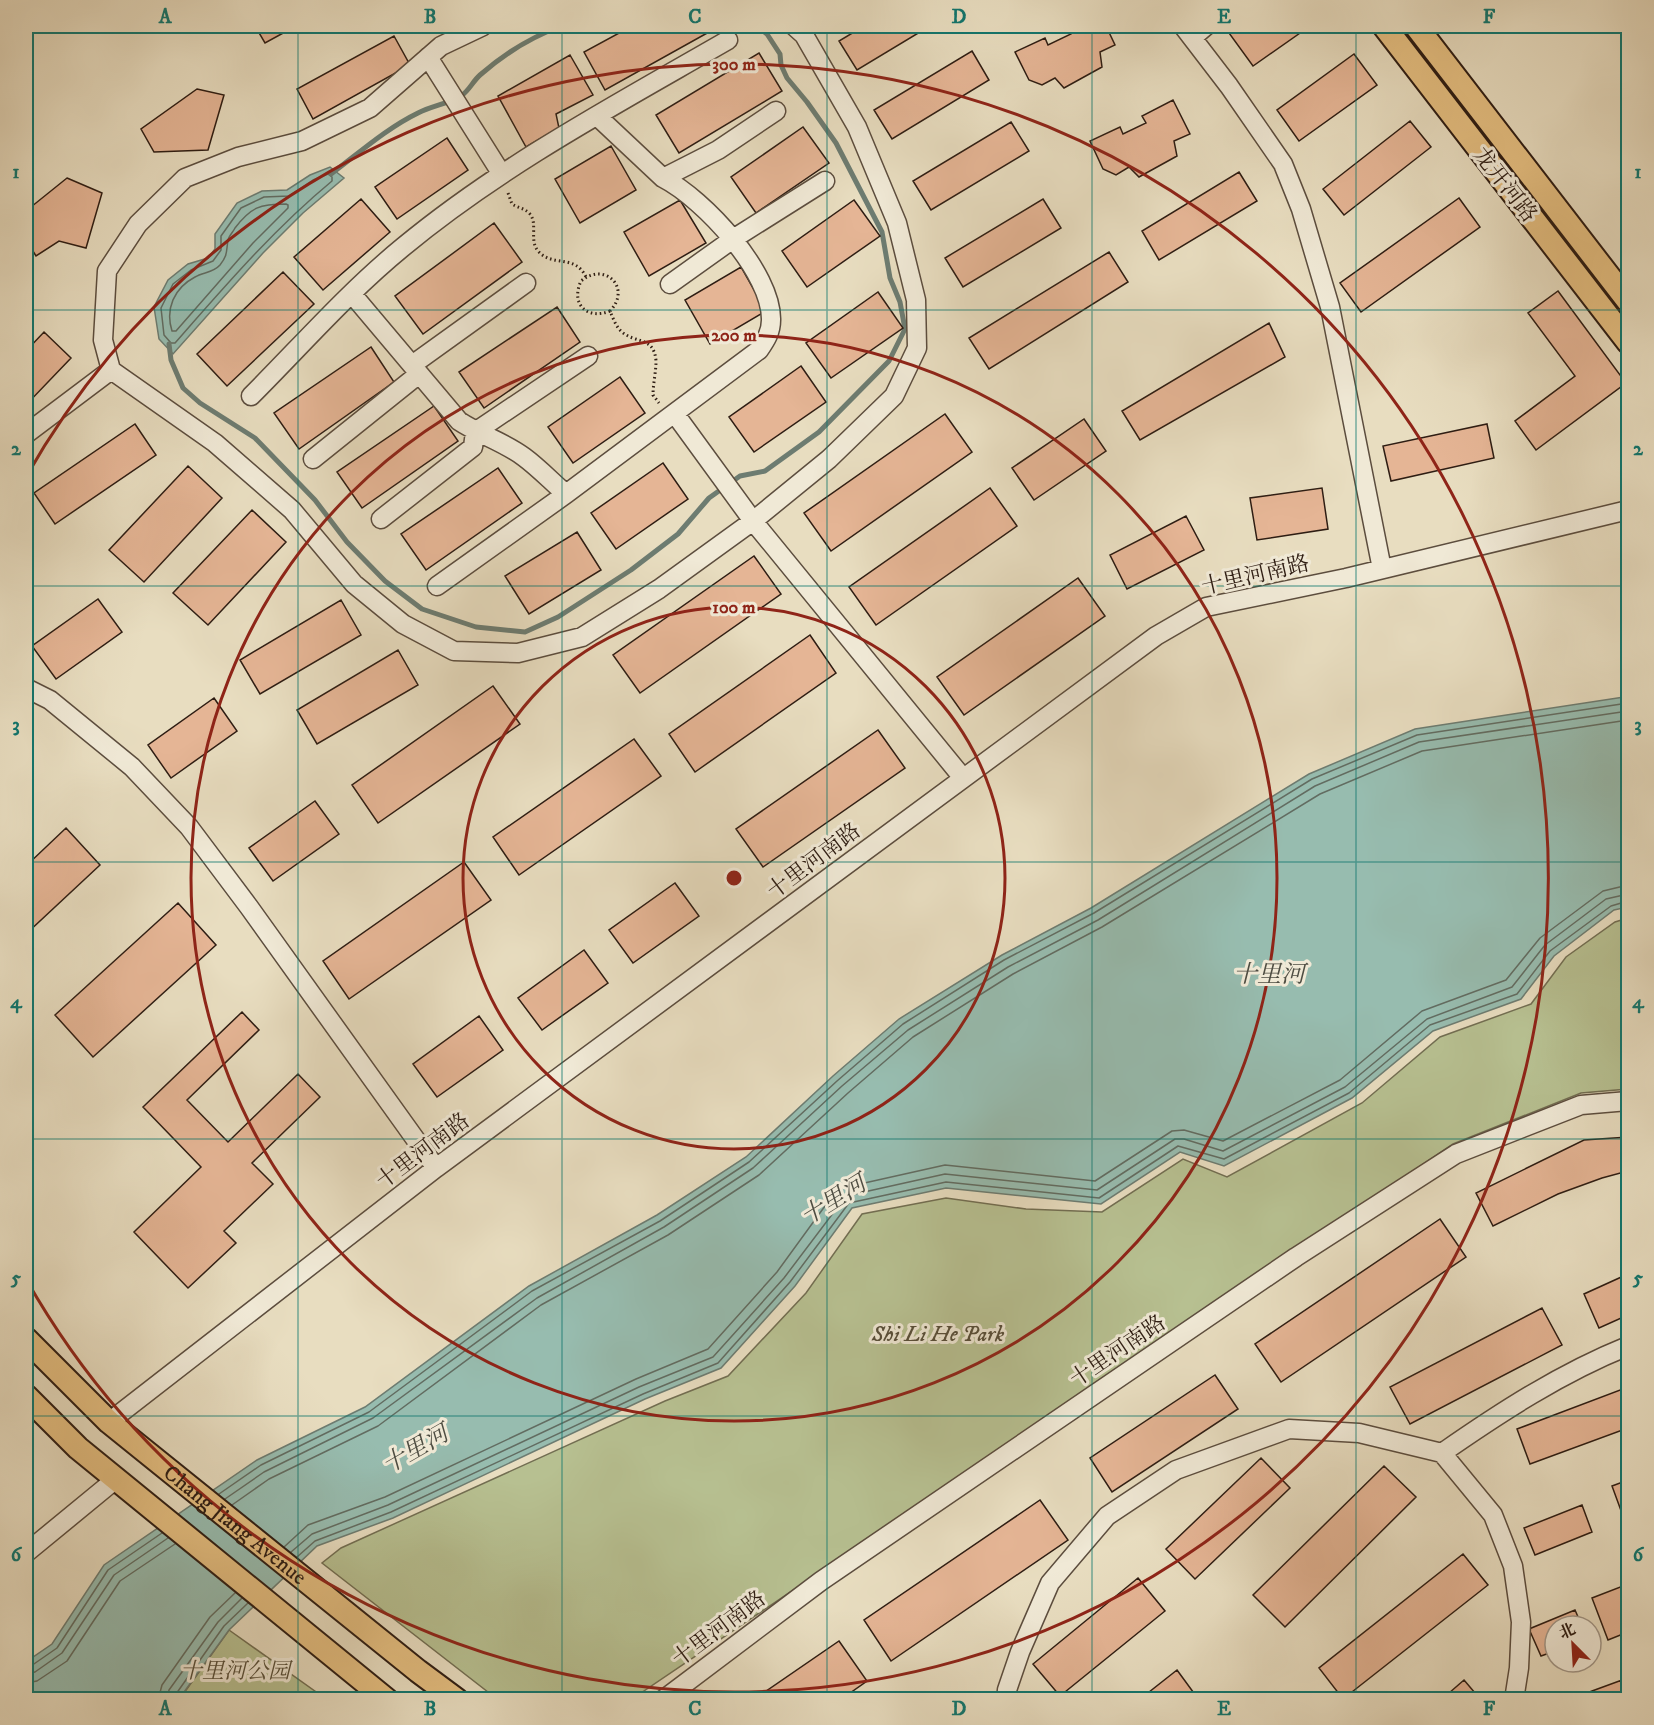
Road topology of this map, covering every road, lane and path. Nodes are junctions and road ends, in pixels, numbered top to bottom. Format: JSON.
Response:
{"nodes":[{"id":1,"x":483,"y":26,"type":"edge"},
{"id":2,"x":794,"y":26,"type":"edge"},
{"id":3,"x":1206,"y":26,"type":"edge"},
{"id":4,"x":1384,"y":26,"type":"edge"},
{"id":5,"x":1416,"y":26,"type":"edge"},
{"id":6,"x":1187,"y":32,"type":"edge"},
{"id":7,"x":728,"y":40,"type":"dead end"},
{"id":8,"x":428,"y":57,"type":"junction"},
{"id":9,"x":776,"y":111,"type":"dead end"},
{"id":10,"x":597,"y":116,"type":"junction"},
{"id":11,"x":501,"y":173,"type":"junction"},
{"id":12,"x":663,"y":178,"type":"junction"},
{"id":13,"x":825,"y":181,"type":"dead end"},
{"id":14,"x":733,"y":239,"type":"junction"},
{"id":15,"x":586,"y":277,"type":"junction"},
{"id":16,"x":526,"y":283,"type":"dead end"},
{"id":17,"x":670,"y":284,"type":"dead end"},
{"id":18,"x":352,"y":294,"type":"junction"},
{"id":19,"x":1629,"y":301,"type":"edge"},
{"id":20,"x":610,"y":311,"type":"junction"},
{"id":21,"x":1629,"y":342,"type":"edge"},
{"id":22,"x":588,"y":356,"type":"dead end"},
{"id":23,"x":111,"y":370,"type":"junction"},
{"id":24,"x":416,"y":370,"type":"junction"},
{"id":25,"x":251,"y":396,"type":"dead end"},
{"id":26,"x":675,"y":414,"type":"junction"},
{"id":27,"x":475,"y":432,"type":"junction"},
{"id":28,"x":26,"y":434,"type":"edge"},
{"id":29,"x":313,"y":459,"type":"dead end"},
{"id":30,"x":566,"y":494,"type":"junction"},
{"id":31,"x":1629,"y":510,"type":"edge"},
{"id":32,"x":381,"y":519,"type":"dead end"},
{"id":33,"x":753,"y":521,"type":"junction"},
{"id":34,"x":1382,"y":569,"type":"junction"},
{"id":35,"x":437,"y":586,"type":"dead end"},
{"id":36,"x":26,"y":688,"type":"edge"},
{"id":37,"x":963,"y":778,"type":"junction"},
{"id":38,"x":1629,"y":1101,"type":"edge"},
{"id":39,"x":436,"y":1168,"type":"junction"},
{"id":40,"x":26,"y":1339,"type":"edge"},
{"id":41,"x":1629,"y":1346,"type":"edge"},
{"id":42,"x":26,"y":1396,"type":"edge"},
{"id":43,"x":109,"y":1422,"type":"junction"},
{"id":44,"x":1442,"y":1454,"type":"junction"},
{"id":45,"x":116,"y":1479,"type":"junction"},
{"id":46,"x":26,"y":1553,"type":"edge"},
{"id":47,"x":386,"y":1699,"type":"edge"},
{"id":48,"x":457,"y":1700,"type":"edge"},
{"id":49,"x":663,"y":1700,"type":"edge"},
{"id":50,"x":1006,"y":1700,"type":"edge"},
{"id":51,"x":1514,"y":1700,"type":"edge"}],
"edges":[{"from":1,"to":8,"type":"street"},
{"from":2,"to":33,"type":"street"},
{"from":3,"to":6,"type":"street"},
{"from":4,"to":21,"type":"main road","name":"龙开河路"},
{"from":5,"to":19,"type":"main road","name":"龙开河路"},
{"from":6,"to":34,"type":"street"},
{"from":7,"to":10,"type":"street"},
{"from":8,"to":11,"type":"street"},
{"from":8,"to":23,"type":"street"},
{"from":9,"to":12,"type":"street"},
{"from":10,"to":11,"type":"street"},
{"from":10,"to":12,"type":"street"},
{"from":11,"to":15,"type":"path"},
{"from":11,"to":18,"type":"street"},
{"from":12,"to":14,"type":"street"},
{"from":13,"to":14,"type":"street"},
{"from":14,"to":17,"type":"street"},
{"from":14,"to":26,"type":"street"},
{"from":15,"to":20,"type":"path"},
{"from":15,"to":20,"type":"path"},
{"from":16,"to":24,"type":"street"},
{"from":18,"to":24,"type":"street"},
{"from":18,"to":25,"type":"street"},
{"from":20,"to":26,"type":"path"},
{"from":22,"to":27,"type":"street"},
{"from":23,"to":28,"type":"street"},
{"from":23,"to":33,"type":"street"},
{"from":24,"to":27,"type":"street"},
{"from":24,"to":29,"type":"street"},
{"from":26,"to":30,"type":"street"},
{"from":26,"to":33,"type":"street"},
{"from":27,"to":30,"type":"street"},
{"from":27,"to":32,"type":"street"},
{"from":30,"to":35,"type":"street"},
{"from":31,"to":34,"type":"street","name":"十里河南路"},
{"from":33,"to":37,"type":"street"},
{"from":34,"to":37,"type":"street","name":"十里河南路"},
{"from":36,"to":39,"type":"street"},
{"from":37,"to":39,"type":"street","name":"十里河南路"},
{"from":38,"to":49,"type":"street","name":"十里河南路"},
{"from":39,"to":43,"type":"street","name":"十里河南路"},
{"from":40,"to":43,"type":"main road","name":"Chang Jiang Avenue"},
{"from":41,"to":44,"type":"street"},
{"from":42,"to":45,"type":"main road","name":"Chang Jiang Avenue"},
{"from":43,"to":48,"type":"main road","name":"Chang Jiang Avenue"},
{"from":44,"to":50,"type":"street"},
{"from":44,"to":51,"type":"street"},
{"from":45,"to":46,"type":"street"},
{"from":45,"to":47,"type":"main road","name":"Chang Jiang Avenue"}]}
